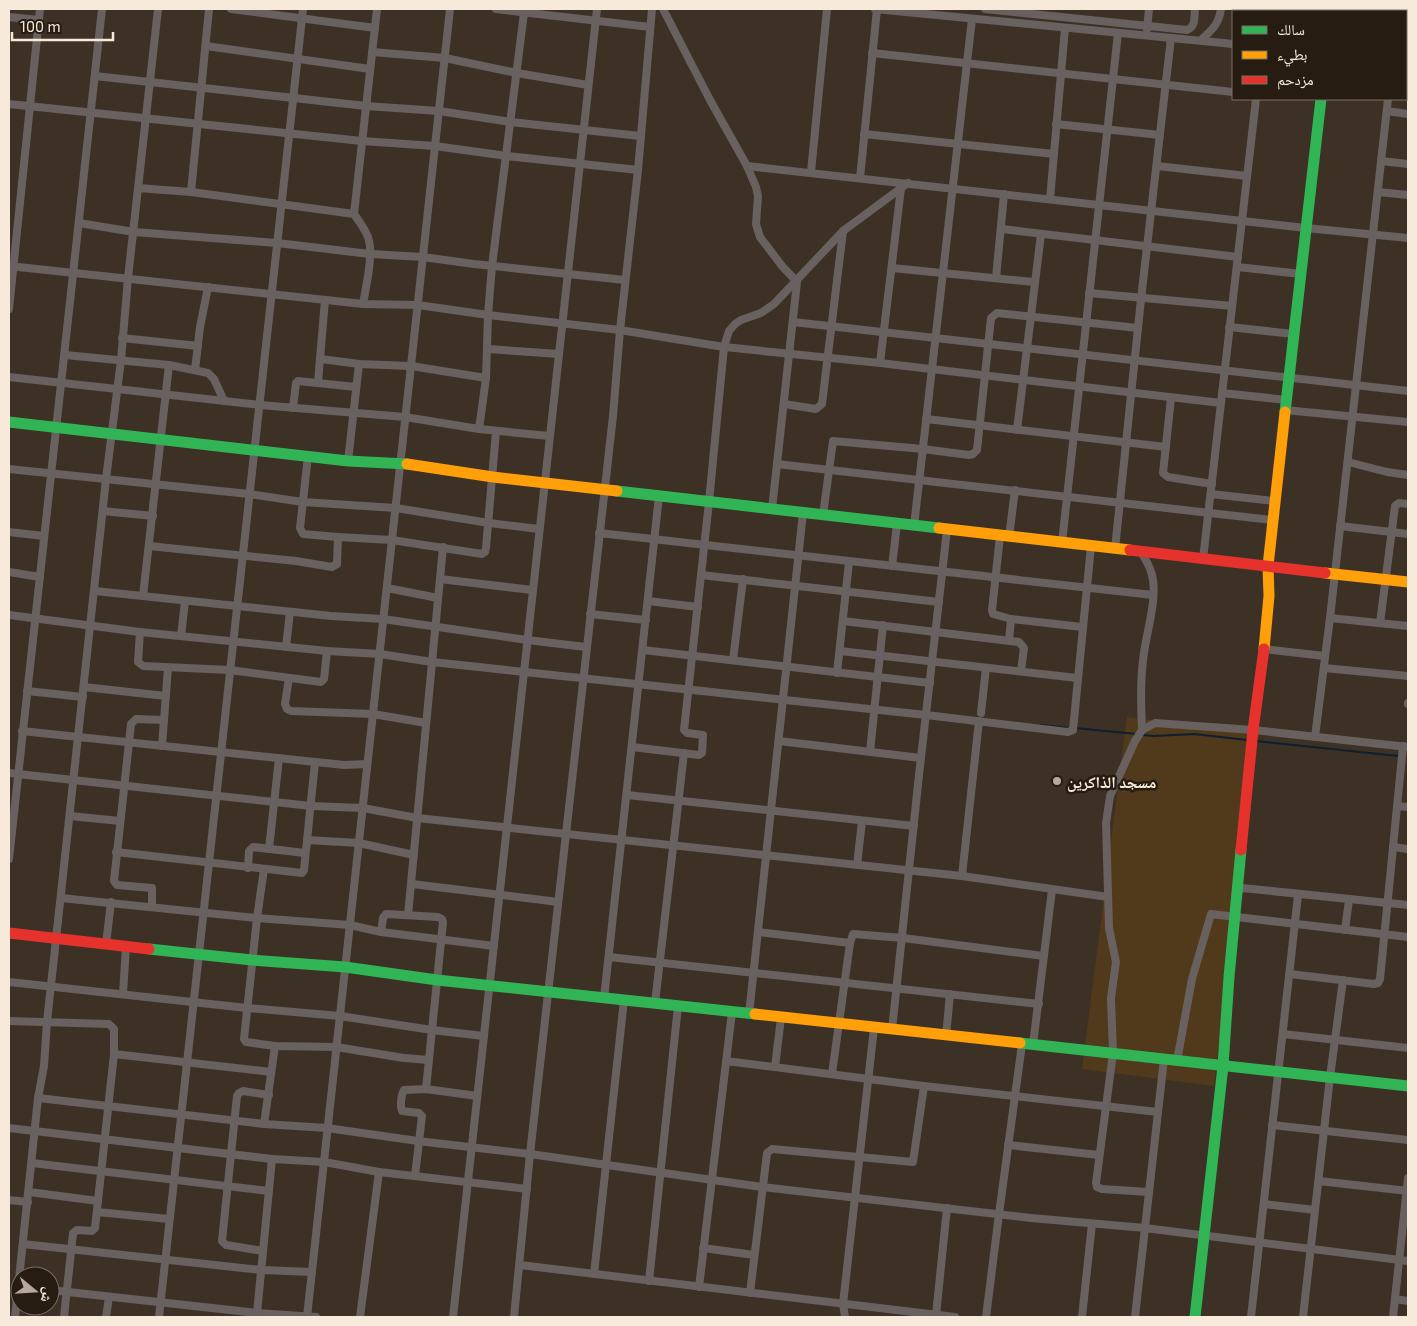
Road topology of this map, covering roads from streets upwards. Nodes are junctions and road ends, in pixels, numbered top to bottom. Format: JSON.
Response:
{"nodes":[{"id":1,"x":40,"y":9,"type":"edge"},
{"id":2,"x":102,"y":9,"type":"edge"},
{"id":3,"x":158,"y":9,"type":"edge"},
{"id":4,"x":210,"y":9,"type":"edge"},
{"id":5,"x":231,"y":9,"type":"edge"},
{"id":6,"x":303,"y":9,"type":"edge"},
{"id":7,"x":377,"y":9,"type":"edge"},
{"id":8,"x":450,"y":9,"type":"edge"},
{"id":9,"x":496,"y":9,"type":"edge"},
{"id":10,"x":596,"y":9,"type":"edge"},
{"id":11,"x":652,"y":9,"type":"edge"},
{"id":12,"x":663,"y":9,"type":"edge"},
{"id":13,"x":827,"y":9,"type":"edge"},
{"id":14,"x":876,"y":9,"type":"edge"},
{"id":15,"x":985,"y":9,"type":"edge"},
{"id":16,"x":1149,"y":9,"type":"edge"},
{"id":17,"x":1195,"y":9,"type":"edge"},
{"id":18,"x":1221,"y":9,"type":"edge"},
{"id":19,"x":506,"y":10,"type":"edge"},
{"id":20,"x":524,"y":13,"type":"junction"},
{"id":21,"x":1058,"y":13,"type":"edge"},
{"id":22,"x":9,"y":17,"type":"edge"},
{"id":23,"x":302,"y":19,"type":"junction"},
{"id":24,"x":972,"y":19,"type":"junction"},
{"id":25,"x":38,"y":20,"type":"junction"},
{"id":26,"x":595,"y":21,"type":"junction"},
{"id":27,"x":1148,"y":26,"type":"junction"},
{"id":28,"x":650,"y":27,"type":"junction"},
{"id":29,"x":375,"y":28,"type":"junction"},
{"id":30,"x":1061,"y":28,"type":"junction"},
{"id":31,"x":1118,"y":33,"type":"junction"},
{"id":32,"x":1147,"y":35,"type":"junction"},
{"id":33,"x":1171,"y":38,"type":"junction"},
{"id":34,"x":1201,"y":40,"type":"junction"},
{"id":35,"x":1232,"y":44,"type":"edge"},
{"id":36,"x":206,"y":46,"type":"junction"},
{"id":37,"x":372,"y":52,"type":"junction"},
{"id":38,"x":872,"y":53,"type":"junction"},
{"id":39,"x":445,"y":58,"type":"junction"},
{"id":40,"x":298,"y":59,"type":"junction"},
{"id":41,"x":967,"y":63,"type":"junction"},
{"id":42,"x":370,"y":68,"type":"junction"},
{"id":43,"x":1061,"y":73,"type":"junction"},
{"id":44,"x":517,"y":74,"type":"junction"},
{"id":45,"x":95,"y":76,"type":"junction"},
{"id":46,"x":1114,"y":79,"type":"junction"},
{"id":47,"x":150,"y":82,"type":"junction"},
{"id":48,"x":588,"y":85,"type":"junction"},
{"id":49,"x":1166,"y":85,"type":"junction"},
{"id":50,"x":201,"y":88,"type":"junction"},
{"id":51,"x":1232,"y":92,"type":"edge"},
{"id":52,"x":293,"y":98,"type":"junction"},
{"id":53,"x":1256,"y":100,"type":"edge"},
{"id":54,"x":1321,"y":100,"type":"edge"},
{"id":55,"x":1388,"y":100,"type":"edge"},
{"id":56,"x":9,"y":104,"type":"edge"},
{"id":57,"x":31,"y":106,"type":"junction"},
{"id":58,"x":366,"y":106,"type":"junction"},
{"id":59,"x":439,"y":111,"type":"junction"},
{"id":60,"x":1387,"y":112,"type":"junction"},
{"id":61,"x":91,"y":113,"type":"junction"},
{"id":62,"x":1408,"y":114,"type":"edge"},
{"id":63,"x":146,"y":119,"type":"junction"},
{"id":64,"x":511,"y":122,"type":"junction"},
{"id":65,"x":197,"y":124,"type":"junction"},
{"id":66,"x":1056,"y":124,"type":"junction"},
{"id":67,"x":1107,"y":129,"type":"junction"},
{"id":68,"x":583,"y":130,"type":"junction"},
{"id":69,"x":289,"y":134,"type":"junction"},
{"id":70,"x":864,"y":134,"type":"junction"},
{"id":71,"x":1160,"y":135,"type":"junction"},
{"id":72,"x":640,"y":136,"type":"junction"},
{"id":73,"x":362,"y":141,"type":"junction"},
{"id":74,"x":958,"y":144,"type":"junction"},
{"id":75,"x":435,"y":146,"type":"junction"},
{"id":76,"x":1054,"y":154,"type":"junction"},
{"id":77,"x":507,"y":156,"type":"junction"},
{"id":78,"x":1381,"y":161,"type":"junction"},
{"id":79,"x":580,"y":164,"type":"junction"},
{"id":80,"x":1408,"y":164,"type":"edge"},
{"id":81,"x":747,"y":166,"type":"junction"},
{"id":82,"x":1157,"y":166,"type":"junction"},
{"id":83,"x":638,"y":170,"type":"junction"},
{"id":84,"x":811,"y":172,"type":"junction"},
{"id":85,"x":1247,"y":176,"type":"junction"},
{"id":86,"x":860,"y":178,"type":"junction"},
{"id":87,"x":904,"y":185,"type":"junction"},
{"id":88,"x":138,"y":188,"type":"junction"},
{"id":89,"x":952,"y":188,"type":"junction"},
{"id":90,"x":191,"y":192,"type":"junction"},
{"id":91,"x":1378,"y":192,"type":"junction"},
{"id":92,"x":1004,"y":194,"type":"junction"},
{"id":93,"x":1408,"y":195,"type":"edge"},
{"id":94,"x":1050,"y":200,"type":"junction"},
{"id":95,"x":282,"y":204,"type":"junction"},
{"id":96,"x":1099,"y":205,"type":"junction"},
{"id":97,"x":1152,"y":211,"type":"junction"},
{"id":98,"x":354,"y":214,"type":"junction"},
{"id":99,"x":1242,"y":221,"type":"junction"},
{"id":100,"x":79,"y":224,"type":"junction"},
{"id":101,"x":1306,"y":228,"type":"junction"},
{"id":102,"x":1002,"y":229,"type":"junction"},
{"id":103,"x":843,"y":231,"type":"junction"},
{"id":104,"x":134,"y":232,"type":"junction"},
{"id":105,"x":1041,"y":234,"type":"junction"},
{"id":106,"x":1373,"y":234,"type":"junction"},
{"id":107,"x":1408,"y":238,"type":"edge"},
{"id":108,"x":1095,"y":240,"type":"junction"},
{"id":109,"x":277,"y":243,"type":"junction"},
{"id":110,"x":1148,"y":246,"type":"junction"},
{"id":111,"x":370,"y":254,"type":"junction"},
{"id":112,"x":423,"y":256,"type":"junction"},
{"id":113,"x":1238,"y":257,"type":"junction"},
{"id":114,"x":11,"y":266,"type":"edge"},
{"id":115,"x":492,"y":266,"type":"junction"},
{"id":116,"x":1237,"y":267,"type":"junction"},
{"id":117,"x":892,"y":268,"type":"junction"},
{"id":118,"x":74,"y":273,"type":"junction"},
{"id":119,"x":942,"y":273,"type":"junction"},
{"id":120,"x":568,"y":274,"type":"junction"},
{"id":121,"x":1301,"y":274,"type":"junction"},
{"id":122,"x":128,"y":278,"type":"junction"},
{"id":123,"x":996,"y":278,"type":"junction"},
{"id":124,"x":625,"y":280,"type":"junction"},
{"id":125,"x":797,"y":282,"type":"junction"},
{"id":126,"x":1034,"y":282,"type":"junction"},
{"id":127,"x":208,"y":287,"type":"junction"},
{"id":128,"x":1089,"y":293,"type":"junction"},
{"id":129,"x":272,"y":294,"type":"junction"},
{"id":130,"x":1141,"y":299,"type":"junction"},
{"id":131,"x":324,"y":300,"type":"junction"},
{"id":132,"x":363,"y":304,"type":"junction"},
{"id":133,"x":418,"y":305,"type":"junction"},
{"id":134,"x":1232,"y":306,"type":"junction"},
{"id":135,"x":9,"y":308,"type":"edge"},
{"id":136,"x":488,"y":315,"type":"junction"},
{"id":137,"x":1030,"y":317,"type":"junction"},
{"id":138,"x":793,"y":322,"type":"junction"},
{"id":139,"x":1086,"y":322,"type":"junction"},
{"id":140,"x":562,"y":324,"type":"junction"},
{"id":141,"x":831,"y":327,"type":"junction"},
{"id":142,"x":1230,"y":327,"type":"junction"},
{"id":143,"x":1138,"y":328,"type":"junction"},
{"id":144,"x":620,"y":330,"type":"junction"},
{"id":145,"x":884,"y":333,"type":"junction"},
{"id":146,"x":1294,"y":334,"type":"junction"},
{"id":147,"x":122,"y":338,"type":"junction"},
{"id":148,"x":935,"y":338,"type":"junction"},
{"id":149,"x":988,"y":344,"type":"junction"},
{"id":150,"x":198,"y":346,"type":"junction"},
{"id":151,"x":724,"y":347,"type":"junction"},
{"id":152,"x":488,"y":349,"type":"junction"},
{"id":153,"x":1026,"y":349,"type":"junction"},
{"id":154,"x":558,"y":354,"type":"junction"},
{"id":155,"x":790,"y":354,"type":"junction"},
{"id":156,"x":64,"y":355,"type":"junction"},
{"id":157,"x":1082,"y":355,"type":"junction"},
{"id":158,"x":828,"y":358,"type":"junction"},
{"id":159,"x":321,"y":359,"type":"junction"},
{"id":160,"x":121,"y":360,"type":"junction"},
{"id":161,"x":1135,"y":361,"type":"junction"},
{"id":162,"x":880,"y":363,"type":"junction"},
{"id":163,"x":359,"y":364,"type":"junction"},
{"id":164,"x":169,"y":365,"type":"junction"},
{"id":165,"x":411,"y":366,"type":"junction"},
{"id":166,"x":195,"y":370,"type":"junction"},
{"id":167,"x":932,"y":370,"type":"junction"},
{"id":168,"x":1225,"y":371,"type":"junction"},
{"id":169,"x":985,"y":376,"type":"junction"},
{"id":170,"x":9,"y":377,"type":"edge"},
{"id":171,"x":486,"y":378,"type":"junction"},
{"id":172,"x":1289,"y":379,"type":"junction"},
{"id":173,"x":1023,"y":380,"type":"junction"},
{"id":174,"x":318,"y":382,"type":"junction"},
{"id":175,"x":61,"y":383,"type":"junction"},
{"id":176,"x":1079,"y":386,"type":"junction"},
{"id":177,"x":1356,"y":386,"type":"junction"},
{"id":178,"x":356,"y":387,"type":"junction"},
{"id":179,"x":118,"y":389,"type":"junction"},
{"id":180,"x":1408,"y":391,"type":"edge"},
{"id":181,"x":1132,"y":393,"type":"junction"},
{"id":182,"x":1222,"y":393,"type":"junction"},
{"id":183,"x":166,"y":395,"type":"junction"},
{"id":184,"x":1171,"y":398,"type":"junction"},
{"id":185,"x":224,"y":401,"type":"junction"},
{"id":186,"x":1221,"y":403,"type":"junction"},
{"id":187,"x":784,"y":404,"type":"junction"},
{"id":188,"x":260,"y":405,"type":"junction"},
{"id":189,"x":1286,"y":405,"type":"junction"},
{"id":190,"x":293,"y":408,"type":"junction"},
{"id":191,"x":353,"y":413,"type":"junction"},
{"id":192,"x":1353,"y":416,"type":"junction"},
{"id":193,"x":405,"y":417,"type":"junction"},
{"id":194,"x":926,"y":419,"type":"junction"},
{"id":195,"x":9,"y":422,"type":"edge"},
{"id":196,"x":1408,"y":422,"type":"edge"},
{"id":197,"x":980,"y":426,"type":"junction"},
{"id":198,"x":56,"y":427,"type":"junction"},
{"id":199,"x":479,"y":429,"type":"junction"},
{"id":200,"x":1017,"y":430,"type":"junction"},
{"id":201,"x":496,"y":431,"type":"junction"},
{"id":202,"x":112,"y":434,"type":"junction"},
{"id":203,"x":549,"y":436,"type":"junction"},
{"id":204,"x":1073,"y":437,"type":"junction"},
{"id":205,"x":160,"y":439,"type":"junction"},
{"id":206,"x":1126,"y":443,"type":"junction"},
{"id":207,"x":1166,"y":447,"type":"junction"},
{"id":208,"x":923,"y":449,"type":"junction"},
{"id":209,"x":254,"y":450,"type":"junction"},
{"id":210,"x":308,"y":456,"type":"junction"},
{"id":211,"x":348,"y":461,"type":"junction"},
{"id":212,"x":1348,"y":462,"type":"junction"},
{"id":213,"x":400,"y":464,"type":"junction"},
{"id":214,"x":777,"y":464,"type":"junction"},
{"id":215,"x":9,"y":469,"type":"edge"},
{"id":216,"x":828,"y":469,"type":"junction"},
{"id":217,"x":51,"y":473,"type":"junction"},
{"id":218,"x":1408,"y":475,"type":"edge"},
{"id":219,"x":493,"y":477,"type":"junction"},
{"id":220,"x":106,"y":479,"type":"junction"},
{"id":221,"x":919,"y":481,"type":"junction"},
{"id":222,"x":544,"y":483,"type":"junction"},
{"id":223,"x":156,"y":484,"type":"junction"},
{"id":224,"x":1212,"y":484,"type":"junction"},
{"id":225,"x":603,"y":490,"type":"junction"},
{"id":226,"x":1015,"y":490,"type":"junction"},
{"id":227,"x":249,"y":494,"type":"junction"},
{"id":228,"x":1211,"y":494,"type":"junction"},
{"id":229,"x":659,"y":496,"type":"junction"},
{"id":230,"x":1066,"y":496,"type":"junction"},
{"id":231,"x":1275,"y":501,"type":"junction"},
{"id":232,"x":303,"y":502,"type":"junction"},
{"id":233,"x":709,"y":502,"type":"junction"},
{"id":234,"x":1120,"y":503,"type":"junction"},
{"id":235,"x":1408,"y":504,"type":"edge"},
{"id":236,"x":396,"y":508,"type":"junction"},
{"id":237,"x":772,"y":509,"type":"junction"},
{"id":238,"x":103,"y":511,"type":"junction"},
{"id":239,"x":803,"y":513,"type":"junction"},
{"id":240,"x":1208,"y":513,"type":"junction"},
{"id":241,"x":823,"y":515,"type":"junction"},
{"id":242,"x":153,"y":516,"type":"junction"},
{"id":243,"x":1272,"y":520,"type":"junction"},
{"id":244,"x":489,"y":523,"type":"junction"},
{"id":245,"x":897,"y":524,"type":"junction"},
{"id":246,"x":914,"y":526,"type":"junction"},
{"id":247,"x":1340,"y":526,"type":"junction"},
{"id":248,"x":539,"y":529,"type":"junction"},
{"id":249,"x":947,"y":530,"type":"junction"},
{"id":250,"x":9,"y":532,"type":"edge"},
{"id":251,"x":1391,"y":532,"type":"junction"},
{"id":252,"x":599,"y":533,"type":"junction"},
{"id":253,"x":1408,"y":534,"type":"edge"},
{"id":254,"x":44,"y":536,"type":"junction"},
{"id":255,"x":1005,"y":536,"type":"junction"},
{"id":256,"x":338,"y":537,"type":"junction"},
{"id":257,"x":392,"y":540,"type":"junction"},
{"id":258,"x":655,"y":540,"type":"junction"},
{"id":259,"x":1062,"y":543,"type":"junction"},
{"id":260,"x":704,"y":545,"type":"junction"},
{"id":261,"x":149,"y":546,"type":"junction"},
{"id":262,"x":1091,"y":546,"type":"junction"},
{"id":263,"x":443,"y":548,"type":"junction"},
{"id":264,"x":1115,"y":549,"type":"junction"},
{"id":265,"x":1141,"y":552,"type":"junction"},
{"id":266,"x":242,"y":555,"type":"junction"},
{"id":267,"x":798,"y":556,"type":"junction"},
{"id":268,"x":1203,"y":559,"type":"junction"},
{"id":269,"x":849,"y":562,"type":"junction"},
{"id":270,"x":892,"y":566,"type":"junction"},
{"id":271,"x":1268,"y":566,"type":"junction"},
{"id":272,"x":9,"y":572,"type":"edge"},
{"id":273,"x":943,"y":572,"type":"junction"},
{"id":274,"x":1335,"y":574,"type":"junction"},
{"id":275,"x":701,"y":575,"type":"junction"},
{"id":276,"x":40,"y":577,"type":"junction"},
{"id":277,"x":996,"y":577,"type":"junction"},
{"id":278,"x":440,"y":579,"type":"junction"},
{"id":279,"x":743,"y":579,"type":"junction"},
{"id":280,"x":1385,"y":579,"type":"junction"},
{"id":281,"x":1408,"y":582,"type":"edge"},
{"id":282,"x":796,"y":586,"type":"junction"},
{"id":283,"x":1087,"y":586,"type":"junction"},
{"id":284,"x":386,"y":588,"type":"junction"},
{"id":285,"x":532,"y":590,"type":"junction"},
{"id":286,"x":94,"y":591,"type":"junction"},
{"id":287,"x":846,"y":591,"type":"junction"},
{"id":288,"x":1153,"y":595,"type":"junction"},
{"id":289,"x":143,"y":596,"type":"junction"},
{"id":290,"x":438,"y":598,"type":"junction"},
{"id":291,"x":185,"y":601,"type":"junction"},
{"id":292,"x":648,"y":601,"type":"junction"},
{"id":293,"x":939,"y":602,"type":"junction"},
{"id":294,"x":237,"y":606,"type":"junction"},
{"id":295,"x":698,"y":607,"type":"junction"},
{"id":296,"x":290,"y":612,"type":"junction"},
{"id":297,"x":590,"y":614,"type":"junction"},
{"id":298,"x":9,"y":615,"type":"edge"},
{"id":299,"x":1330,"y":618,"type":"junction"},
{"id":300,"x":36,"y":619,"type":"junction"},
{"id":301,"x":383,"y":619,"type":"junction"},
{"id":302,"x":1010,"y":619,"type":"junction"},
{"id":303,"x":646,"y":620,"type":"junction"},
{"id":304,"x":843,"y":621,"type":"junction"},
{"id":305,"x":1380,"y":623,"type":"junction"},
{"id":306,"x":883,"y":625,"type":"junction"},
{"id":307,"x":91,"y":626,"type":"junction"},
{"id":308,"x":1408,"y":626,"type":"edge"},
{"id":309,"x":436,"y":627,"type":"junction"},
{"id":310,"x":1082,"y":627,"type":"junction"},
{"id":311,"x":140,"y":632,"type":"junction"},
{"id":312,"x":936,"y":632,"type":"junction"},
{"id":313,"x":182,"y":636,"type":"junction"},
{"id":314,"x":527,"y":640,"type":"junction"},
{"id":315,"x":1009,"y":641,"type":"junction"},
{"id":316,"x":233,"y":642,"type":"junction"},
{"id":317,"x":586,"y":646,"type":"junction"},
{"id":318,"x":286,"y":647,"type":"junction"},
{"id":319,"x":1264,"y":649,"type":"junction"},
{"id":320,"x":643,"y":650,"type":"junction"},
{"id":321,"x":327,"y":651,"type":"junction"},
{"id":322,"x":840,"y":651,"type":"junction"},
{"id":323,"x":380,"y":654,"type":"junction"},
{"id":324,"x":880,"y":655,"type":"junction"},
{"id":325,"x":693,"y":656,"type":"junction"},
{"id":326,"x":1325,"y":656,"type":"junction"},
{"id":327,"x":733,"y":660,"type":"junction"},
{"id":328,"x":432,"y":662,"type":"junction"},
{"id":329,"x":933,"y":662,"type":"junction"},
{"id":330,"x":786,"y":667,"type":"junction"},
{"id":331,"x":168,"y":668,"type":"junction"},
{"id":332,"x":986,"y":668,"type":"junction"},
{"id":333,"x":1324,"y":668,"type":"junction"},
{"id":334,"x":230,"y":670,"type":"junction"},
{"id":335,"x":1021,"y":671,"type":"junction"},
{"id":336,"x":524,"y":672,"type":"junction"},
{"id":337,"x":837,"y":673,"type":"junction"},
{"id":338,"x":1408,"y":676,"type":"edge"},
{"id":339,"x":877,"y":677,"type":"junction"},
{"id":340,"x":289,"y":678,"type":"junction"},
{"id":341,"x":583,"y":678,"type":"junction"},
{"id":342,"x":1077,"y":678,"type":"junction"},
{"id":343,"x":930,"y":683,"type":"junction"},
{"id":344,"x":639,"y":684,"type":"junction"},
{"id":345,"x":84,"y":687,"type":"junction"},
{"id":346,"x":689,"y":689,"type":"junction"},
{"id":347,"x":28,"y":691,"type":"junction"},
{"id":348,"x":166,"y":696,"type":"junction"},
{"id":349,"x":83,"y":697,"type":"junction"},
{"id":350,"x":783,"y":699,"type":"junction"},
{"id":351,"x":874,"y":709,"type":"junction"},
{"id":352,"x":373,"y":714,"type":"junction"},
{"id":353,"x":926,"y":715,"type":"junction"},
{"id":354,"x":980,"y":717,"type":"junction"},
{"id":355,"x":164,"y":720,"type":"junction"},
{"id":356,"x":426,"y":723,"type":"junction"},
{"id":357,"x":1142,"y":730,"type":"junction"},
{"id":358,"x":1253,"y":730,"type":"junction"},
{"id":359,"x":22,"y":731,"type":"junction"},
{"id":360,"x":1315,"y":737,"type":"junction"},
{"id":361,"x":78,"y":738,"type":"junction"},
{"id":362,"x":779,"y":741,"type":"junction"},
{"id":363,"x":128,"y":742,"type":"junction"},
{"id":364,"x":162,"y":746,"type":"junction"},
{"id":365,"x":632,"y":747,"type":"junction"},
{"id":366,"x":1405,"y":747,"type":"edge"},
{"id":367,"x":221,"y":752,"type":"junction"},
{"id":368,"x":870,"y":752,"type":"junction"},
{"id":369,"x":684,"y":753,"type":"junction"},
{"id":370,"x":279,"y":758,"type":"junction"},
{"id":371,"x":921,"y":758,"type":"junction"},
{"id":372,"x":315,"y":762,"type":"junction"},
{"id":373,"x":367,"y":764,"type":"junction"},
{"id":374,"x":9,"y":773,"type":"edge"},
{"id":375,"x":18,"y":774,"type":"junction"},
{"id":376,"x":74,"y":780,"type":"junction"},
{"id":377,"x":123,"y":786,"type":"junction"},
{"id":378,"x":627,"y":795,"type":"junction"},
{"id":379,"x":216,"y":796,"type":"junction"},
{"id":380,"x":678,"y":801,"type":"junction"},
{"id":381,"x":274,"y":802,"type":"junction"},
{"id":382,"x":311,"y":806,"type":"junction"},
{"id":383,"x":1397,"y":806,"type":"junction"},
{"id":384,"x":1408,"y":807,"type":"edge"},
{"id":385,"x":363,"y":808,"type":"junction"},
{"id":386,"x":771,"y":812,"type":"junction"},
{"id":387,"x":70,"y":816,"type":"junction"},
{"id":388,"x":417,"y":818,"type":"junction"},
{"id":389,"x":862,"y":821,"type":"junction"},
{"id":390,"x":120,"y":822,"type":"junction"},
{"id":391,"x":914,"y":826,"type":"junction"},
{"id":392,"x":506,"y":827,"type":"junction"},
{"id":393,"x":566,"y":834,"type":"junction"},
{"id":394,"x":307,"y":840,"type":"junction"},
{"id":395,"x":622,"y":840,"type":"junction"},
{"id":396,"x":359,"y":843,"type":"junction"},
{"id":397,"x":674,"y":844,"type":"junction"},
{"id":398,"x":1393,"y":847,"type":"junction"},
{"id":399,"x":269,"y":849,"type":"junction"},
{"id":400,"x":1408,"y":849,"type":"edge"},
{"id":401,"x":116,"y":852,"type":"junction"},
{"id":402,"x":305,"y":853,"type":"junction"},
{"id":403,"x":414,"y":855,"type":"junction"},
{"id":404,"x":766,"y":855,"type":"junction"},
{"id":405,"x":9,"y":859,"type":"edge"},
{"id":406,"x":209,"y":862,"type":"junction"},
{"id":407,"x":857,"y":865,"type":"junction"},
{"id":408,"x":248,"y":868,"type":"junction"},
{"id":409,"x":264,"y":870,"type":"junction"},
{"id":410,"x":909,"y":871,"type":"junction"},
{"id":411,"x":962,"y":876,"type":"junction"},
{"id":412,"x":412,"y":884,"type":"junction"},
{"id":413,"x":1052,"y":890,"type":"junction"},
{"id":414,"x":1237,"y":893,"type":"junction"},
{"id":415,"x":1298,"y":895,"type":"junction"},
{"id":416,"x":499,"y":896,"type":"junction"},
{"id":417,"x":1108,"y":897,"type":"junction"},
{"id":418,"x":61,"y":898,"type":"junction"},
{"id":419,"x":1349,"y":900,"type":"junction"},
{"id":420,"x":110,"y":902,"type":"junction"},
{"id":421,"x":558,"y":902,"type":"junction"},
{"id":422,"x":1388,"y":903,"type":"junction"},
{"id":423,"x":1408,"y":905,"type":"edge"},
{"id":424,"x":152,"y":906,"type":"junction"},
{"id":425,"x":203,"y":912,"type":"junction"},
{"id":426,"x":408,"y":915,"type":"junction"},
{"id":427,"x":1235,"y":916,"type":"junction"},
{"id":428,"x":257,"y":918,"type":"junction"},
{"id":429,"x":1296,"y":923,"type":"junction"},
{"id":430,"x":350,"y":925,"type":"junction"},
{"id":431,"x":1346,"y":930,"type":"junction"},
{"id":432,"x":381,"y":932,"type":"junction"},
{"id":433,"x":758,"y":932,"type":"junction"},
{"id":434,"x":9,"y":933,"type":"edge"},
{"id":435,"x":1385,"y":934,"type":"junction"},
{"id":436,"x":1408,"y":937,"type":"edge"},
{"id":437,"x":57,"y":938,"type":"junction"},
{"id":438,"x":903,"y":938,"type":"junction"},
{"id":439,"x":441,"y":940,"type":"junction"},
{"id":440,"x":850,"y":943,"type":"junction"},
{"id":441,"x":106,"y":944,"type":"junction"},
{"id":442,"x":126,"y":946,"type":"junction"},
{"id":443,"x":494,"y":946,"type":"junction"},
{"id":444,"x":199,"y":954,"type":"junction"},
{"id":445,"x":1044,"y":956,"type":"junction"},
{"id":446,"x":609,"y":957,"type":"junction"},
{"id":447,"x":252,"y":960,"type":"junction"},
{"id":448,"x":660,"y":962,"type":"junction"},
{"id":449,"x":345,"y":967,"type":"junction"},
{"id":450,"x":753,"y":972,"type":"junction"},
{"id":451,"x":1290,"y":974,"type":"junction"},
{"id":452,"x":437,"y":980,"type":"junction"},
{"id":453,"x":1343,"y":980,"type":"junction"},
{"id":454,"x":9,"y":982,"type":"edge"},
{"id":455,"x":844,"y":983,"type":"junction"},
{"id":456,"x":489,"y":986,"type":"junction"},
{"id":457,"x":52,"y":987,"type":"junction"},
{"id":458,"x":898,"y":988,"type":"junction"},
{"id":459,"x":549,"y":992,"type":"junction"},
{"id":460,"x":123,"y":994,"type":"junction"},
{"id":461,"x":950,"y":994,"type":"junction"},
{"id":462,"x":604,"y":998,"type":"junction"},
{"id":463,"x":624,"y":1000,"type":"junction"},
{"id":464,"x":193,"y":1002,"type":"junction"},
{"id":465,"x":655,"y":1003,"type":"junction"},
{"id":466,"x":1038,"y":1004,"type":"junction"},
{"id":467,"x":678,"y":1006,"type":"junction"},
{"id":468,"x":247,"y":1008,"type":"junction"},
{"id":469,"x":732,"y":1012,"type":"junction"},
{"id":470,"x":749,"y":1014,"type":"junction"},
{"id":471,"x":340,"y":1016,"type":"junction"},
{"id":472,"x":781,"y":1018,"type":"junction"},
{"id":473,"x":9,"y":1021,"type":"edge"},
{"id":474,"x":47,"y":1022,"type":"junction"},
{"id":475,"x":838,"y":1024,"type":"junction"},
{"id":476,"x":874,"y":1028,"type":"junction"},
{"id":477,"x":432,"y":1030,"type":"junction"},
{"id":478,"x":892,"y":1030,"type":"junction"},
{"id":479,"x":1283,"y":1034,"type":"junction"},
{"id":480,"x":484,"y":1036,"type":"junction"},
{"id":481,"x":946,"y":1036,"type":"junction"},
{"id":482,"x":1334,"y":1040,"type":"junction"},
{"id":483,"x":1028,"y":1044,"type":"junction"},
{"id":484,"x":275,"y":1046,"type":"junction"},
{"id":485,"x":336,"y":1047,"type":"junction"},
{"id":486,"x":1408,"y":1048,"type":"edge"},
{"id":487,"x":1113,"y":1052,"type":"junction"},
{"id":488,"x":114,"y":1054,"type":"junction"},
{"id":489,"x":1164,"y":1059,"type":"junction"},
{"id":490,"x":429,"y":1060,"type":"junction"},
{"id":491,"x":726,"y":1061,"type":"junction"},
{"id":492,"x":1177,"y":1061,"type":"junction"},
{"id":493,"x":187,"y":1063,"type":"junction"},
{"id":494,"x":1223,"y":1066,"type":"junction"},
{"id":495,"x":775,"y":1067,"type":"junction"},
{"id":496,"x":271,"y":1072,"type":"junction"},
{"id":497,"x":1279,"y":1072,"type":"junction"},
{"id":498,"x":832,"y":1074,"type":"junction"},
{"id":499,"x":1330,"y":1077,"type":"junction"},
{"id":500,"x":868,"y":1078,"type":"junction"},
{"id":501,"x":924,"y":1086,"type":"junction"},
{"id":502,"x":1408,"y":1086,"type":"edge"},
{"id":503,"x":426,"y":1090,"type":"junction"},
{"id":504,"x":269,"y":1095,"type":"junction"},
{"id":505,"x":477,"y":1096,"type":"junction"},
{"id":506,"x":1015,"y":1096,"type":"junction"},
{"id":507,"x":38,"y":1098,"type":"junction"},
{"id":508,"x":107,"y":1106,"type":"junction"},
{"id":509,"x":1105,"y":1106,"type":"junction"},
{"id":510,"x":1158,"y":1112,"type":"junction"},
{"id":511,"x":181,"y":1114,"type":"junction"},
{"id":512,"x":234,"y":1120,"type":"junction"},
{"id":513,"x":264,"y":1124,"type":"junction"},
{"id":514,"x":1272,"y":1125,"type":"junction"},
{"id":515,"x":9,"y":1128,"type":"edge"},
{"id":516,"x":327,"y":1128,"type":"junction"},
{"id":517,"x":1324,"y":1131,"type":"junction"},
{"id":518,"x":36,"y":1132,"type":"junction"},
{"id":519,"x":104,"y":1140,"type":"junction"},
{"id":520,"x":1408,"y":1140,"type":"edge"},
{"id":521,"x":418,"y":1141,"type":"junction"},
{"id":522,"x":1008,"y":1145,"type":"junction"},
{"id":523,"x":470,"y":1147,"type":"junction"},
{"id":524,"x":178,"y":1148,"type":"junction"},
{"id":525,"x":231,"y":1154,"type":"junction"},
{"id":526,"x":530,"y":1154,"type":"junction"},
{"id":527,"x":1099,"y":1155,"type":"junction"},
{"id":528,"x":858,"y":1157,"type":"junction"},
{"id":529,"x":272,"y":1159,"type":"junction"},
{"id":530,"x":324,"y":1162,"type":"junction"},
{"id":531,"x":32,"y":1163,"type":"junction"},
{"id":532,"x":607,"y":1165,"type":"junction"},
{"id":533,"x":102,"y":1170,"type":"junction"},
{"id":534,"x":379,"y":1172,"type":"junction"},
{"id":535,"x":661,"y":1173,"type":"junction"},
{"id":536,"x":416,"y":1176,"type":"junction"},
{"id":537,"x":1408,"y":1178,"type":"edge"},
{"id":538,"x":174,"y":1179,"type":"junction"},
{"id":539,"x":712,"y":1181,"type":"junction"},
{"id":540,"x":1319,"y":1181,"type":"junction"},
{"id":541,"x":468,"y":1182,"type":"junction"},
{"id":542,"x":228,"y":1185,"type":"junction"},
{"id":543,"x":762,"y":1187,"type":"junction"},
{"id":544,"x":527,"y":1189,"type":"junction"},
{"id":545,"x":268,"y":1190,"type":"junction"},
{"id":546,"x":1408,"y":1191,"type":"edge"},
{"id":547,"x":29,"y":1192,"type":"junction"},
{"id":548,"x":1149,"y":1192,"type":"junction"},
{"id":549,"x":854,"y":1198,"type":"junction"},
{"id":550,"x":9,"y":1200,"type":"edge"},
{"id":551,"x":98,"y":1201,"type":"junction"},
{"id":552,"x":28,"y":1202,"type":"junction"},
{"id":553,"x":1264,"y":1204,"type":"junction"},
{"id":554,"x":947,"y":1208,"type":"junction"},
{"id":555,"x":1315,"y":1210,"type":"junction"},
{"id":556,"x":96,"y":1212,"type":"junction"},
{"id":557,"x":999,"y":1214,"type":"junction"},
{"id":558,"x":169,"y":1219,"type":"junction"},
{"id":559,"x":1092,"y":1224,"type":"junction"},
{"id":560,"x":1145,"y":1228,"type":"junction"},
{"id":561,"x":1204,"y":1236,"type":"junction"},
{"id":562,"x":1260,"y":1242,"type":"junction"},
{"id":563,"x":23,"y":1244,"type":"junction"},
{"id":564,"x":704,"y":1248,"type":"junction"},
{"id":565,"x":1311,"y":1248,"type":"junction"},
{"id":566,"x":72,"y":1249,"type":"junction"},
{"id":567,"x":263,"y":1251,"type":"junction"},
{"id":568,"x":754,"y":1255,"type":"junction"},
{"id":569,"x":166,"y":1259,"type":"junction"},
{"id":570,"x":1399,"y":1260,"type":"junction"},
{"id":571,"x":1408,"y":1261,"type":"edge"},
{"id":572,"x":520,"y":1265,"type":"junction"},
{"id":573,"x":21,"y":1266,"type":"edge"},
{"id":574,"x":261,"y":1270,"type":"junction"},
{"id":575,"x":312,"y":1272,"type":"junction"},
{"id":576,"x":594,"y":1274,"type":"junction"},
{"id":577,"x":649,"y":1281,"type":"junction"},
{"id":578,"x":699,"y":1287,"type":"junction"},
{"id":579,"x":60,"y":1291,"type":"edge"},
{"id":580,"x":66,"y":1292,"type":"junction"},
{"id":581,"x":750,"y":1293,"type":"junction"},
{"id":582,"x":108,"y":1297,"type":"junction"},
{"id":583,"x":1395,"y":1299,"type":"junction"},
{"id":584,"x":1408,"y":1300,"type":"edge"},
{"id":585,"x":161,"y":1302,"type":"junction"},
{"id":586,"x":843,"y":1304,"type":"junction"},
{"id":587,"x":215,"y":1309,"type":"junction"},
{"id":588,"x":257,"y":1313,"type":"junction"},
{"id":589,"x":936,"y":1315,"type":"junction"},
{"id":590,"x":307,"y":1316,"type":"edge"},
{"id":591,"x":64,"y":1317,"type":"edge"},
{"id":592,"x":106,"y":1317,"type":"edge"},
{"id":593,"x":159,"y":1317,"type":"edge"},
{"id":594,"x":214,"y":1317,"type":"edge"},
{"id":595,"x":316,"y":1317,"type":"edge"},
{"id":596,"x":360,"y":1317,"type":"edge"},
{"id":597,"x":453,"y":1317,"type":"edge"},
{"id":598,"x":514,"y":1317,"type":"edge"},
{"id":599,"x":845,"y":1317,"type":"edge"},
{"id":600,"x":954,"y":1317,"type":"edge"},
{"id":601,"x":986,"y":1317,"type":"edge"},
{"id":602,"x":1082,"y":1317,"type":"edge"},
{"id":603,"x":1135,"y":1317,"type":"edge"},
{"id":604,"x":1195,"y":1317,"type":"edge"},
{"id":605,"x":1251,"y":1317,"type":"edge"},
{"id":606,"x":1303,"y":1317,"type":"edge"},
{"id":607,"x":1393,"y":1317,"type":"edge"}],
"edges":[{"from":1,"to":25,"type":"street"},
{"from":2,"to":45,"type":"street"},
{"from":3,"to":47,"type":"street"},
{"from":4,"to":36,"type":"street"},
{"from":5,"to":23,"type":"street"},
{"from":6,"to":23,"type":"street"},
{"from":7,"to":29,"type":"street"},
{"from":8,"to":39,"type":"street"},
{"from":9,"to":19,"type":"street"},
{"from":10,"to":26,"type":"street"},
{"from":11,"to":28,"type":"street"},
{"from":12,"to":81,"type":"street"},
{"from":13,"to":84,"type":"street"},
{"from":14,"to":24,"type":"street"},
{"from":14,"to":38,"type":"street"},
{"from":15,"to":21,"type":"street"},
{"from":16,"to":27,"type":"street"},
{"from":17,"to":27,"type":"street"},
{"from":18,"to":34,"type":"street"},
{"from":19,"to":20,"type":"street"},
{"from":20,"to":26,"type":"street"},
{"from":20,"to":44,"type":"street"},
{"from":21,"to":27,"type":"street"},
{"from":21,"to":30,"type":"street"},
{"from":22,"to":25,"type":"street"},
{"from":23,"to":29,"type":"street"},
{"from":23,"to":40,"type":"street"},
{"from":24,"to":30,"type":"street"},
{"from":24,"to":41,"type":"street"},
{"from":25,"to":57,"type":"street"},
{"from":26,"to":28,"type":"street"},
{"from":26,"to":48,"type":"street"},
{"from":27,"to":32,"type":"street"},
{"from":28,"to":72,"type":"street"},
{"from":29,"to":37,"type":"street"},
{"from":30,"to":31,"type":"street"},
{"from":30,"to":43,"type":"street"},
{"from":31,"to":32,"type":"street"},
{"from":31,"to":46,"type":"street"},
{"from":32,"to":33,"type":"street"},
{"from":33,"to":34,"type":"street"},
{"from":33,"to":49,"type":"street"},
{"from":34,"to":35,"type":"street"},
{"from":36,"to":40,"type":"street"},
{"from":36,"to":50,"type":"street"},
{"from":37,"to":39,"type":"street"},
{"from":37,"to":42,"type":"street"},
{"from":38,"to":41,"type":"street"},
{"from":38,"to":70,"type":"street"},
{"from":39,"to":44,"type":"street"},
{"from":39,"to":59,"type":"street"},
{"from":40,"to":42,"type":"street"},
{"from":40,"to":52,"type":"street"},
{"from":41,"to":43,"type":"street"},
{"from":41,"to":74,"type":"street"},
{"from":42,"to":58,"type":"street"},
{"from":43,"to":46,"type":"street"},
{"from":43,"to":66,"type":"street"},
{"from":44,"to":48,"type":"street"},
{"from":44,"to":64,"type":"street"},
{"from":45,"to":47,"type":"street"},
{"from":45,"to":61,"type":"street"},
{"from":46,"to":49,"type":"street"},
{"from":46,"to":67,"type":"street"},
{"from":47,"to":50,"type":"street"},
{"from":47,"to":63,"type":"street"},
{"from":48,"to":68,"type":"street"},
{"from":49,"to":51,"type":"street"},
{"from":49,"to":71,"type":"street"},
{"from":50,"to":52,"type":"street"},
{"from":50,"to":65,"type":"street"},
{"from":52,"to":58,"type":"street"},
{"from":52,"to":69,"type":"street"},
{"from":53,"to":85,"type":"street"},
{"from":54,"to":101,"type":"street"},
{"from":55,"to":60,"type":"street"},
{"from":56,"to":57,"type":"street"},
{"from":57,"to":61,"type":"street"},
{"from":57,"to":114,"type":"street"},
{"from":58,"to":59,"type":"street"},
{"from":58,"to":73,"type":"street"},
{"from":59,"to":64,"type":"street"},
{"from":59,"to":75,"type":"street"},
{"from":60,"to":62,"type":"street"},
{"from":60,"to":78,"type":"street"},
{"from":61,"to":63,"type":"street"},
{"from":61,"to":100,"type":"street"},
{"from":63,"to":65,"type":"street"},
{"from":63,"to":88,"type":"street"},
{"from":64,"to":68,"type":"street"},
{"from":64,"to":77,"type":"street"},
{"from":65,"to":69,"type":"street"},
{"from":65,"to":90,"type":"street"},
{"from":66,"to":67,"type":"street"},
{"from":66,"to":76,"type":"street"},
{"from":67,"to":71,"type":"street"},
{"from":67,"to":96,"type":"street"},
{"from":68,"to":72,"type":"street"},
{"from":68,"to":79,"type":"street"},
{"from":69,"to":73,"type":"street"},
{"from":69,"to":95,"type":"street"},
{"from":70,"to":74,"type":"street"},
{"from":70,"to":86,"type":"street"},
{"from":71,"to":82,"type":"street"},
{"from":72,"to":83,"type":"street"},
{"from":73,"to":75,"type":"street"},
{"from":73,"to":98,"type":"street"},
{"from":74,"to":76,"type":"street"},
{"from":74,"to":89,"type":"street"},
{"from":75,"to":77,"type":"street"},
{"from":75,"to":112,"type":"street"},
{"from":76,"to":94,"type":"street"},
{"from":77,"to":79,"type":"street"},
{"from":77,"to":115,"type":"street"},
{"from":78,"to":80,"type":"street"},
{"from":78,"to":91,"type":"street"},
{"from":79,"to":83,"type":"street"},
{"from":79,"to":120,"type":"street"},
{"from":81,"to":84,"type":"street"},
{"from":81,"to":125,"type":"street"},
{"from":82,"to":85,"type":"street"},
{"from":82,"to":97,"type":"street"},
{"from":83,"to":124,"type":"street"},
{"from":84,"to":86,"type":"street"},
{"from":85,"to":99,"type":"street"},
{"from":86,"to":87,"type":"street"},
{"from":87,"to":89,"type":"street"},
{"from":87,"to":103,"type":"street"},
{"from":87,"to":117,"type":"street"},
{"from":88,"to":90,"type":"street"},
{"from":88,"to":104,"type":"street"},
{"from":89,"to":92,"type":"street"},
{"from":89,"to":119,"type":"street"},
{"from":90,"to":95,"type":"street"},
{"from":91,"to":93,"type":"street"},
{"from":91,"to":106,"type":"street"},
{"from":92,"to":94,"type":"street"},
{"from":92,"to":102,"type":"street"},
{"from":94,"to":96,"type":"street"},
{"from":95,"to":98,"type":"street"},
{"from":95,"to":109,"type":"street"},
{"from":96,"to":97,"type":"street"},
{"from":96,"to":108,"type":"street"},
{"from":97,"to":99,"type":"street"},
{"from":97,"to":110,"type":"street"},
{"from":98,"to":111,"type":"street"},
{"from":99,"to":101,"type":"street"},
{"from":99,"to":113,"type":"street"},
{"from":100,"to":104,"type":"street"},
{"from":100,"to":118,"type":"street"},
{"from":101,"to":106,"type":"street"},
{"from":101,"to":121,"type":"street"},
{"from":102,"to":105,"type":"street"},
{"from":102,"to":123,"type":"street"},
{"from":103,"to":125,"type":"street"},
{"from":103,"to":141,"type":"street"},
{"from":104,"to":109,"type":"street"},
{"from":104,"to":122,"type":"street"},
{"from":105,"to":108,"type":"street"},
{"from":105,"to":126,"type":"street"},
{"from":106,"to":107,"type":"street"},
{"from":106,"to":177,"type":"street"},
{"from":108,"to":110,"type":"street"},
{"from":108,"to":128,"type":"street"},
{"from":109,"to":111,"type":"street"},
{"from":109,"to":129,"type":"street"},
{"from":110,"to":113,"type":"street"},
{"from":110,"to":130,"type":"street"},
{"from":111,"to":112,"type":"street"},
{"from":111,"to":132,"type":"street"},
{"from":112,"to":115,"type":"street"},
{"from":112,"to":133,"type":"street"},
{"from":113,"to":116,"type":"street"},
{"from":114,"to":118,"type":"street"},
{"from":114,"to":135,"type":"street"},
{"from":115,"to":120,"type":"street"},
{"from":115,"to":136,"type":"street"},
{"from":116,"to":121,"type":"street"},
{"from":116,"to":134,"type":"street"},
{"from":117,"to":119,"type":"street"},
{"from":117,"to":145,"type":"street"},
{"from":118,"to":122,"type":"street"},
{"from":118,"to":156,"type":"street"},
{"from":119,"to":123,"type":"street"},
{"from":119,"to":148,"type":"street"},
{"from":120,"to":124,"type":"street"},
{"from":120,"to":140,"type":"street"},
{"from":121,"to":146,"type":"street"},
{"from":122,"to":127,"type":"street"},
{"from":122,"to":147,"type":"street"},
{"from":123,"to":126,"type":"street"},
{"from":124,"to":144,"type":"street"},
{"from":125,"to":138,"type":"street"},
{"from":125,"to":151,"type":"street"},
{"from":126,"to":137,"type":"street"},
{"from":127,"to":129,"type":"street"},
{"from":127,"to":150,"type":"street"},
{"from":128,"to":130,"type":"street"},
{"from":128,"to":139,"type":"street"},
{"from":129,"to":131,"type":"street"},
{"from":129,"to":188,"type":"street"},
{"from":130,"to":134,"type":"street"},
{"from":130,"to":143,"type":"street"},
{"from":131,"to":132,"type":"street"},
{"from":131,"to":159,"type":"street"},
{"from":132,"to":133,"type":"street"},
{"from":133,"to":136,"type":"street"},
{"from":133,"to":165,"type":"street"},
{"from":134,"to":142,"type":"street"},
{"from":136,"to":140,"type":"street"},
{"from":136,"to":152,"type":"street"},
{"from":137,"to":139,"type":"street"},
{"from":137,"to":149,"type":"street"},
{"from":137,"to":153,"type":"street"},
{"from":138,"to":141,"type":"street"},
{"from":138,"to":155,"type":"street"},
{"from":139,"to":143,"type":"street"},
{"from":139,"to":157,"type":"street"},
{"from":140,"to":144,"type":"street"},
{"from":140,"to":154,"type":"street"},
{"from":141,"to":145,"type":"street"},
{"from":141,"to":158,"type":"street"},
{"from":142,"to":146,"type":"street"},
{"from":142,"to":168,"type":"street"},
{"from":143,"to":161,"type":"street"},
{"from":144,"to":151,"type":"street"},
{"from":144,"to":225,"type":"street"},
{"from":145,"to":148,"type":"street"},
{"from":145,"to":162,"type":"street"},
{"from":146,"to":172,"type":"street"},
{"from":147,"to":150,"type":"street"},
{"from":147,"to":160,"type":"street"},
{"from":148,"to":149,"type":"street"},
{"from":148,"to":167,"type":"street"},
{"from":149,"to":153,"type":"street"},
{"from":149,"to":169,"type":"street"},
{"from":150,"to":166,"type":"street"},
{"from":151,"to":155,"type":"street"},
{"from":151,"to":233,"type":"street"},
{"from":152,"to":154,"type":"street"},
{"from":152,"to":171,"type":"street"},
{"from":153,"to":157,"type":"street"},
{"from":153,"to":173,"type":"street"},
{"from":154,"to":203,"type":"street"},
{"from":155,"to":158,"type":"street"},
{"from":155,"to":187,"type":"street"},
{"from":156,"to":160,"type":"street"},
{"from":156,"to":175,"type":"street"},
{"from":157,"to":161,"type":"street"},
{"from":157,"to":176,"type":"street"},
{"from":158,"to":162,"type":"street"},
{"from":158,"to":187,"type":"street"},
{"from":159,"to":163,"type":"street"},
{"from":159,"to":174,"type":"street"},
{"from":160,"to":164,"type":"street"},
{"from":160,"to":179,"type":"street"},
{"from":161,"to":168,"type":"street"},
{"from":161,"to":181,"type":"street"},
{"from":162,"to":167,"type":"street"},
{"from":163,"to":165,"type":"street"},
{"from":163,"to":178,"type":"street"},
{"from":164,"to":166,"type":"street"},
{"from":164,"to":183,"type":"street"},
{"from":165,"to":171,"type":"street"},
{"from":165,"to":193,"type":"street"},
{"from":166,"to":185,"type":"street"},
{"from":167,"to":169,"type":"street"},
{"from":167,"to":194,"type":"street"},
{"from":168,"to":172,"type":"street"},
{"from":168,"to":182,"type":"street"},
{"from":169,"to":173,"type":"street"},
{"from":169,"to":197,"type":"street"},
{"from":170,"to":175,"type":"street"},
{"from":171,"to":199,"type":"street"},
{"from":172,"to":177,"type":"street"},
{"from":172,"to":189,"type":"street"},
{"from":173,"to":176,"type":"street"},
{"from":173,"to":200,"type":"street"},
{"from":174,"to":178,"type":"street"},
{"from":174,"to":190,"type":"street"},
{"from":175,"to":179,"type":"street"},
{"from":175,"to":198,"type":"street"},
{"from":176,"to":181,"type":"street"},
{"from":176,"to":204,"type":"street"},
{"from":177,"to":180,"type":"street"},
{"from":177,"to":192,"type":"street"},
{"from":178,"to":191,"type":"street"},
{"from":179,"to":183,"type":"street"},
{"from":179,"to":202,"type":"street"},
{"from":181,"to":184,"type":"street"},
{"from":181,"to":206,"type":"street"},
{"from":182,"to":186,"type":"street"},
{"from":182,"to":189,"type":"street"},
{"from":183,"to":185,"type":"street"},
{"from":183,"to":205,"type":"street"},
{"from":184,"to":186,"type":"street"},
{"from":184,"to":207,"type":"street"},
{"from":185,"to":188,"type":"street"},
{"from":186,"to":224,"type":"street"},
{"from":187,"to":214,"type":"street"},
{"from":188,"to":190,"type":"street"},
{"from":188,"to":209,"type":"street"},
{"from":189,"to":192,"type":"street"},
{"from":189,"to":231,"type":"street"},
{"from":190,"to":191,"type":"street"},
{"from":191,"to":193,"type":"street"},
{"from":191,"to":211,"type":"street"},
{"from":192,"to":196,"type":"street"},
{"from":192,"to":212,"type":"street"},
{"from":193,"to":199,"type":"street"},
{"from":193,"to":213,"type":"street"},
{"from":194,"to":197,"type":"street"},
{"from":194,"to":208,"type":"street"},
{"from":195,"to":198,"type":"street"},
{"from":197,"to":200,"type":"street"},
{"from":197,"to":208,"type":"street"},
{"from":198,"to":202,"type":"street"},
{"from":198,"to":217,"type":"street"},
{"from":199,"to":201,"type":"street"},
{"from":200,"to":204,"type":"street"},
{"from":201,"to":203,"type":"street"},
{"from":201,"to":219,"type":"street"},
{"from":202,"to":205,"type":"street"},
{"from":202,"to":220,"type":"street"},
{"from":203,"to":222,"type":"street"},
{"from":204,"to":206,"type":"street"},
{"from":204,"to":230,"type":"street"},
{"from":205,"to":209,"type":"street"},
{"from":205,"to":223,"type":"street"},
{"from":206,"to":207,"type":"street"},
{"from":206,"to":234,"type":"street"},
{"from":207,"to":224,"type":"street"},
{"from":208,"to":216,"type":"street"},
{"from":208,"to":221,"type":"street"},
{"from":209,"to":210,"type":"street"},
{"from":209,"to":227,"type":"street"},
{"from":210,"to":211,"type":"street"},
{"from":210,"to":232,"type":"street"},
{"from":211,"to":213,"type":"street"},
{"from":212,"to":218,"type":"street"},
{"from":212,"to":247,"type":"street"},
{"from":213,"to":219,"type":"street"},
{"from":213,"to":236,"type":"street"},
{"from":214,"to":216,"type":"street"},
{"from":214,"to":237,"type":"street"},
{"from":215,"to":217,"type":"street"},
{"from":216,"to":221,"type":"street"},
{"from":216,"to":241,"type":"street"},
{"from":217,"to":220,"type":"street"},
{"from":217,"to":254,"type":"street"},
{"from":219,"to":222,"type":"street"},
{"from":219,"to":244,"type":"street"},
{"from":220,"to":223,"type":"street"},
{"from":220,"to":238,"type":"street"},
{"from":221,"to":226,"type":"street"},
{"from":221,"to":246,"type":"street"},
{"from":222,"to":225,"type":"street"},
{"from":222,"to":248,"type":"street"},
{"from":223,"to":227,"type":"street"},
{"from":223,"to":242,"type":"street"},
{"from":224,"to":228,"type":"street"},
{"from":225,"to":229,"type":"street"},
{"from":225,"to":252,"type":"street"},
{"from":226,"to":230,"type":"street"},
{"from":226,"to":255,"type":"street"},
{"from":227,"to":232,"type":"street"},
{"from":227,"to":266,"type":"street"},
{"from":228,"to":231,"type":"street"},
{"from":228,"to":240,"type":"street"},
{"from":229,"to":233,"type":"street"},
{"from":229,"to":258,"type":"street"},
{"from":230,"to":234,"type":"street"},
{"from":230,"to":259,"type":"street"},
{"from":231,"to":243,"type":"street"},
{"from":232,"to":236,"type":"street"},
{"from":232,"to":256,"type":"street"},
{"from":233,"to":237,"type":"street"},
{"from":233,"to":260,"type":"street"},
{"from":234,"to":240,"type":"street"},
{"from":234,"to":264,"type":"street"},
{"from":235,"to":251,"type":"street"},
{"from":236,"to":244,"type":"street"},
{"from":236,"to":257,"type":"street"},
{"from":237,"to":239,"type":"street"},
{"from":238,"to":242,"type":"street"},
{"from":238,"to":286,"type":"street"},
{"from":239,"to":241,"type":"street"},
{"from":239,"to":267,"type":"street"},
{"from":240,"to":243,"type":"street"},
{"from":240,"to":268,"type":"street"},
{"from":241,"to":245,"type":"street"},
{"from":242,"to":261,"type":"street"},
{"from":243,"to":271,"type":"street"},
{"from":244,"to":248,"type":"street"},
{"from":244,"to":263,"type":"street"},
{"from":245,"to":246,"type":"street"},
{"from":245,"to":270,"type":"street"},
{"from":246,"to":249,"type":"street"},
{"from":247,"to":251,"type":"street"},
{"from":247,"to":274,"type":"street"},
{"from":248,"to":285,"type":"street"},
{"from":249,"to":255,"type":"street"},
{"from":249,"to":273,"type":"street"},
{"from":250,"to":254,"type":"street"},
{"from":251,"to":253,"type":"street"},
{"from":251,"to":280,"type":"street"},
{"from":252,"to":258,"type":"street"},
{"from":252,"to":297,"type":"street"},
{"from":254,"to":276,"type":"street"},
{"from":255,"to":259,"type":"street"},
{"from":255,"to":277,"type":"street"},
{"from":256,"to":257,"type":"street"},
{"from":256,"to":266,"type":"street"},
{"from":257,"to":263,"type":"street"},
{"from":257,"to":284,"type":"street"},
{"from":258,"to":260,"type":"street"},
{"from":258,"to":292,"type":"street"},
{"from":259,"to":262,"type":"street"},
{"from":260,"to":267,"type":"street"},
{"from":260,"to":275,"type":"street"},
{"from":261,"to":266,"type":"street"},
{"from":261,"to":289,"type":"street"},
{"from":262,"to":264,"type":"street"},
{"from":262,"to":283,"type":"street"},
{"from":263,"to":278,"type":"street"},
{"from":264,"to":265,"type":"street"},
{"from":265,"to":268,"type":"street"},
{"from":265,"to":288,"type":"street"},
{"from":266,"to":294,"type":"street"},
{"from":267,"to":269,"type":"street"},
{"from":267,"to":282,"type":"street"},
{"from":268,"to":271,"type":"street"},
{"from":269,"to":270,"type":"street"},
{"from":269,"to":287,"type":"street"},
{"from":270,"to":273,"type":"street"},
{"from":271,"to":274,"type":"street"},
{"from":271,"to":319,"type":"street"},
{"from":272,"to":276,"type":"street"},
{"from":273,"to":277,"type":"street"},
{"from":273,"to":293,"type":"street"},
{"from":274,"to":280,"type":"street"},
{"from":274,"to":299,"type":"street"},
{"from":275,"to":279,"type":"street"},
{"from":275,"to":295,"type":"street"},
{"from":276,"to":300,"type":"street"},
{"from":277,"to":283,"type":"street"},
{"from":277,"to":302,"type":"street"},
{"from":278,"to":285,"type":"street"},
{"from":278,"to":290,"type":"street"},
{"from":279,"to":282,"type":"street"},
{"from":279,"to":327,"type":"street"},
{"from":280,"to":281,"type":"street"},
{"from":280,"to":305,"type":"street"},
{"from":282,"to":287,"type":"street"},
{"from":282,"to":330,"type":"street"},
{"from":283,"to":288,"type":"street"},
{"from":283,"to":310,"type":"street"},
{"from":284,"to":290,"type":"street"},
{"from":284,"to":301,"type":"street"},
{"from":285,"to":314,"type":"street"},
{"from":286,"to":289,"type":"street"},
{"from":286,"to":307,"type":"street"},
{"from":287,"to":293,"type":"street"},
{"from":287,"to":304,"type":"street"},
{"from":288,"to":357,"type":"street"},
{"from":289,"to":291,"type":"street"},
{"from":290,"to":309,"type":"street"},
{"from":291,"to":294,"type":"street"},
{"from":291,"to":313,"type":"street"},
{"from":292,"to":295,"type":"street"},
{"from":292,"to":303,"type":"street"},
{"from":293,"to":312,"type":"street"},
{"from":294,"to":296,"type":"street"},
{"from":294,"to":316,"type":"street"},
{"from":295,"to":325,"type":"street"},
{"from":296,"to":301,"type":"street"},
{"from":296,"to":318,"type":"street"},
{"from":297,"to":303,"type":"street"},
{"from":297,"to":317,"type":"street"},
{"from":298,"to":300,"type":"street"},
{"from":299,"to":305,"type":"street"},
{"from":299,"to":326,"type":"street"},
{"from":300,"to":307,"type":"street"},
{"from":300,"to":347,"type":"street"},
{"from":301,"to":309,"type":"street"},
{"from":301,"to":323,"type":"street"},
{"from":302,"to":310,"type":"street"},
{"from":302,"to":315,"type":"street"},
{"from":303,"to":320,"type":"street"},
{"from":304,"to":306,"type":"street"},
{"from":304,"to":322,"type":"street"},
{"from":305,"to":308,"type":"street"},
{"from":306,"to":312,"type":"street"},
{"from":306,"to":324,"type":"street"},
{"from":307,"to":311,"type":"street"},
{"from":307,"to":345,"type":"street"},
{"from":309,"to":314,"type":"street"},
{"from":309,"to":328,"type":"street"},
{"from":310,"to":342,"type":"street"},
{"from":311,"to":313,"type":"street"},
{"from":311,"to":331,"type":"street"},
{"from":312,"to":315,"type":"street"},
{"from":312,"to":329,"type":"street"},
{"from":313,"to":316,"type":"street"},
{"from":314,"to":317,"type":"street"},
{"from":314,"to":336,"type":"street"},
{"from":315,"to":335,"type":"street"},
{"from":316,"to":318,"type":"street"},
{"from":316,"to":334,"type":"street"},
{"from":317,"to":341,"type":"street"},
{"from":318,"to":321,"type":"street"},
{"from":319,"to":326,"type":"street"},
{"from":319,"to":358,"type":"street"},
{"from":320,"to":325,"type":"street"},
{"from":320,"to":344,"type":"street"},
{"from":321,"to":323,"type":"street"},
{"from":321,"to":340,"type":"street"},
{"from":322,"to":324,"type":"street"},
{"from":322,"to":337,"type":"street"},
{"from":323,"to":328,"type":"street"},
{"from":323,"to":352,"type":"street"},
{"from":324,"to":329,"type":"street"},
{"from":324,"to":339,"type":"street"},
{"from":325,"to":327,"type":"street"},
{"from":325,"to":346,"type":"street"},
{"from":326,"to":333,"type":"street"},
{"from":327,"to":330,"type":"street"},
{"from":328,"to":336,"type":"street"},
{"from":328,"to":356,"type":"street"},
{"from":329,"to":332,"type":"street"},
{"from":329,"to":343,"type":"street"},
{"from":330,"to":337,"type":"street"},
{"from":330,"to":350,"type":"street"},
{"from":331,"to":334,"type":"street"},
{"from":331,"to":348,"type":"street"},
{"from":332,"to":335,"type":"street"},
{"from":332,"to":354,"type":"street"},
{"from":333,"to":338,"type":"street"},
{"from":333,"to":360,"type":"street"},
{"from":334,"to":340,"type":"street"},
{"from":334,"to":367,"type":"street"},
{"from":335,"to":342,"type":"street"},
{"from":336,"to":341,"type":"street"},
{"from":336,"to":392,"type":"street"},
{"from":337,"to":339,"type":"street"},
{"from":339,"to":343,"type":"street"},
{"from":339,"to":351,"type":"street"},
{"from":340,"to":352,"type":"street"},
{"from":341,"to":344,"type":"street"},
{"from":341,"to":393,"type":"street"},
{"from":342,"to":354,"type":"street"},
{"from":343,"to":353,"type":"street"},
{"from":344,"to":346,"type":"street"},
{"from":344,"to":365,"type":"street"},
{"from":345,"to":348,"type":"street"},
{"from":345,"to":349,"type":"street"},
{"from":346,"to":350,"type":"street"},
{"from":346,"to":369,"type":"street"},
{"from":347,"to":349,"type":"street"},
{"from":347,"to":359,"type":"street"},
{"from":348,"to":355,"type":"street"},
{"from":349,"to":361,"type":"street"},
{"from":350,"to":351,"type":"street"},
{"from":350,"to":362,"type":"street"},
{"from":351,"to":353,"type":"street"},
{"from":351,"to":368,"type":"street"},
{"from":352,"to":356,"type":"street"},
{"from":352,"to":373,"type":"street"},
{"from":353,"to":354,"type":"street"},
{"from":353,"to":371,"type":"street"},
{"from":354,"to":411,"type":"street"},
{"from":355,"to":363,"type":"street"},
{"from":355,"to":364,"type":"street"},
{"from":356,"to":388,"type":"street"},
{"from":357,"to":358,"type":"street"},
{"from":357,"to":417,"type":"street"},
{"from":358,"to":360,"type":"street"},
{"from":358,"to":414,"type":"street"},
{"from":359,"to":361,"type":"street"},
{"from":359,"to":375,"type":"street"},
{"from":360,"to":366,"type":"street"},
{"from":361,"to":363,"type":"street"},
{"from":361,"to":376,"type":"street"},
{"from":362,"to":368,"type":"street"},
{"from":362,"to":386,"type":"street"},
{"from":363,"to":364,"type":"street"},
{"from":363,"to":377,"type":"street"},
{"from":364,"to":367,"type":"street"},
{"from":365,"to":369,"type":"street"},
{"from":365,"to":378,"type":"street"},
{"from":366,"to":383,"type":"street"},
{"from":367,"to":370,"type":"street"},
{"from":367,"to":379,"type":"street"},
{"from":368,"to":371,"type":"street"},
{"from":369,"to":380,"type":"street"},
{"from":370,"to":372,"type":"street"},
{"from":370,"to":381,"type":"street"},
{"from":371,"to":391,"type":"street"},
{"from":372,"to":373,"type":"street"},
{"from":372,"to":382,"type":"street"},
{"from":373,"to":385,"type":"street"},
{"from":374,"to":375,"type":"street"},
{"from":375,"to":376,"type":"street"},
{"from":375,"to":405,"type":"street"},
{"from":376,"to":377,"type":"street"},
{"from":376,"to":387,"type":"street"},
{"from":377,"to":379,"type":"street"},
{"from":377,"to":390,"type":"street"},
{"from":378,"to":380,"type":"street"},
{"from":378,"to":395,"type":"street"},
{"from":379,"to":381,"type":"street"},
{"from":379,"to":406,"type":"street"},
{"from":380,"to":386,"type":"street"},
{"from":380,"to":397,"type":"street"},
{"from":381,"to":382,"type":"street"},
{"from":381,"to":399,"type":"street"},
{"from":382,"to":385,"type":"street"},
{"from":382,"to":394,"type":"street"},
{"from":383,"to":384,"type":"street"},
{"from":383,"to":398,"type":"street"},
{"from":385,"to":388,"type":"street"},
{"from":385,"to":396,"type":"street"},
{"from":386,"to":389,"type":"street"},
{"from":386,"to":404,"type":"street"},
{"from":387,"to":390,"type":"street"},
{"from":387,"to":418,"type":"street"},
{"from":388,"to":392,"type":"street"},
{"from":388,"to":403,"type":"street"},
{"from":389,"to":391,"type":"street"},
{"from":389,"to":407,"type":"street"},
{"from":390,"to":401,"type":"street"},
{"from":391,"to":410,"type":"street"},
{"from":392,"to":393,"type":"street"},
{"from":392,"to":416,"type":"street"},
{"from":393,"to":395,"type":"street"},
{"from":393,"to":421,"type":"street"},
{"from":394,"to":396,"type":"street"},
{"from":394,"to":402,"type":"street"},
{"from":395,"to":397,"type":"street"},
{"from":395,"to":446,"type":"street"},
{"from":396,"to":403,"type":"street"},
{"from":396,"to":430,"type":"street"},
{"from":397,"to":404,"type":"street"},
{"from":397,"to":448,"type":"street"},
{"from":398,"to":400,"type":"street"},
{"from":398,"to":422,"type":"street"},
{"from":399,"to":402,"type":"street"},
{"from":399,"to":408,"type":"street"},
{"from":401,"to":406,"type":"street"},
{"from":401,"to":424,"type":"street"},
{"from":402,"to":409,"type":"street"},
{"from":403,"to":412,"type":"street"},
{"from":404,"to":407,"type":"street"},
{"from":404,"to":433,"type":"street"},
{"from":406,"to":408,"type":"street"},
{"from":406,"to":425,"type":"street"},
{"from":407,"to":410,"type":"street"},
{"from":408,"to":409,"type":"street"},
{"from":409,"to":428,"type":"street"},
{"from":410,"to":411,"type":"street"},
{"from":410,"to":438,"type":"street"},
{"from":411,"to":413,"type":"street"},
{"from":412,"to":416,"type":"street"},
{"from":412,"to":426,"type":"street"},
{"from":413,"to":417,"type":"street"},
{"from":413,"to":445,"type":"street"},
{"from":414,"to":415,"type":"street"},
{"from":414,"to":427,"type":"street"},
{"from":415,"to":419,"type":"street"},
{"from":415,"to":429,"type":"street"},
{"from":416,"to":421,"type":"street"},
{"from":416,"to":443,"type":"street"},
{"from":417,"to":487,"type":"street"},
{"from":418,"to":420,"type":"street"},
{"from":418,"to":437,"type":"street"},
{"from":419,"to":422,"type":"street"},
{"from":419,"to":431,"type":"street"},
{"from":420,"to":424,"type":"street"},
{"from":420,"to":441,"type":"street"},
{"from":421,"to":459,"type":"street"},
{"from":422,"to":423,"type":"street"},
{"from":422,"to":435,"type":"street"},
{"from":424,"to":425,"type":"street"},
{"from":425,"to":428,"type":"street"},
{"from":425,"to":444,"type":"street"},
{"from":426,"to":432,"type":"street"},
{"from":426,"to":439,"type":"street"},
{"from":427,"to":429,"type":"street"},
{"from":427,"to":492,"type":"street"},
{"from":427,"to":494,"type":"street"},
{"from":428,"to":430,"type":"street"},
{"from":428,"to":447,"type":"street"},
{"from":429,"to":431,"type":"street"},
{"from":429,"to":451,"type":"street"},
{"from":430,"to":432,"type":"street"},
{"from":430,"to":449,"type":"street"},
{"from":431,"to":435,"type":"street"},
{"from":432,"to":439,"type":"street"},
{"from":433,"to":440,"type":"street"},
{"from":433,"to":450,"type":"street"},
{"from":434,"to":437,"type":"street"},
{"from":435,"to":436,"type":"street"},
{"from":435,"to":453,"type":"street"},
{"from":437,"to":441,"type":"street"},
{"from":437,"to":457,"type":"street"},
{"from":438,"to":440,"type":"street"},
{"from":438,"to":445,"type":"street"},
{"from":438,"to":458,"type":"street"},
{"from":439,"to":443,"type":"street"},
{"from":439,"to":452,"type":"street"},
{"from":440,"to":455,"type":"street"},
{"from":441,"to":442,"type":"street"},
{"from":442,"to":444,"type":"street"},
{"from":442,"to":460,"type":"street"},
{"from":443,"to":456,"type":"street"},
{"from":444,"to":447,"type":"street"},
{"from":444,"to":464,"type":"street"},
{"from":445,"to":466,"type":"street"},
{"from":446,"to":448,"type":"street"},
{"from":446,"to":462,"type":"street"},
{"from":447,"to":449,"type":"street"},
{"from":447,"to":468,"type":"street"},
{"from":448,"to":450,"type":"street"},
{"from":448,"to":465,"type":"street"},
{"from":449,"to":452,"type":"street"},
{"from":449,"to":471,"type":"street"},
{"from":450,"to":455,"type":"street"},
{"from":450,"to":470,"type":"street"},
{"from":451,"to":453,"type":"street"},
{"from":451,"to":479,"type":"street"},
{"from":452,"to":456,"type":"street"},
{"from":452,"to":477,"type":"street"},
{"from":453,"to":482,"type":"street"},
{"from":454,"to":457,"type":"street"},
{"from":455,"to":458,"type":"street"},
{"from":455,"to":475,"type":"street"},
{"from":456,"to":459,"type":"street"},
{"from":456,"to":480,"type":"street"},
{"from":457,"to":460,"type":"street"},
{"from":457,"to":474,"type":"street"},
{"from":458,"to":461,"type":"street"},
{"from":458,"to":478,"type":"street"},
{"from":459,"to":462,"type":"street"},
{"from":459,"to":526,"type":"street"},
{"from":460,"to":464,"type":"street"},
{"from":461,"to":466,"type":"street"},
{"from":461,"to":481,"type":"street"},
{"from":462,"to":463,"type":"street"},
{"from":463,"to":465,"type":"street"},
{"from":463,"to":532,"type":"street"},
{"from":464,"to":468,"type":"street"},
{"from":464,"to":493,"type":"street"},
{"from":465,"to":467,"type":"street"},
{"from":466,"to":483,"type":"street"},
{"from":467,"to":469,"type":"street"},
{"from":467,"to":535,"type":"street"},
{"from":468,"to":471,"type":"street"},
{"from":468,"to":484,"type":"street"},
{"from":469,"to":470,"type":"street"},
{"from":469,"to":491,"type":"street"},
{"from":470,"to":472,"type":"street"},
{"from":471,"to":477,"type":"street"},
{"from":471,"to":485,"type":"street"},
{"from":472,"to":475,"type":"street"},
{"from":472,"to":495,"type":"street"},
{"from":473,"to":474,"type":"street"},
{"from":474,"to":488,"type":"street"},
{"from":474,"to":507,"type":"street"},
{"from":475,"to":476,"type":"street"},
{"from":475,"to":498,"type":"street"},
{"from":476,"to":478,"type":"street"},
{"from":476,"to":500,"type":"street"},
{"from":477,"to":480,"type":"street"},
{"from":477,"to":490,"type":"street"},
{"from":478,"to":481,"type":"street"},
{"from":479,"to":482,"type":"street"},
{"from":479,"to":497,"type":"street"},
{"from":480,"to":505,"type":"street"},
{"from":481,"to":483,"type":"street"},
{"from":482,"to":486,"type":"street"},
{"from":482,"to":499,"type":"street"},
{"from":483,"to":487,"type":"street"},
{"from":483,"to":506,"type":"street"},
{"from":484,"to":485,"type":"street"},
{"from":484,"to":496,"type":"street"},
{"from":485,"to":490,"type":"street"},
{"from":485,"to":516,"type":"street"},
{"from":487,"to":489,"type":"street"},
{"from":487,"to":509,"type":"street"},
{"from":488,"to":493,"type":"street"},
{"from":488,"to":508,"type":"street"},
{"from":489,"to":492,"type":"street"},
{"from":489,"to":510,"type":"street"},
{"from":490,"to":503,"type":"street"},
{"from":491,"to":495,"type":"street"},
{"from":491,"to":539,"type":"street"},
{"from":492,"to":494,"type":"street"},
{"from":493,"to":496,"type":"street"},
{"from":493,"to":511,"type":"street"},
{"from":494,"to":497,"type":"street"},
{"from":494,"to":561,"type":"street"},
{"from":495,"to":498,"type":"street"},
{"from":496,"to":504,"type":"street"},
{"from":497,"to":499,"type":"street"},
{"from":497,"to":514,"type":"street"},
{"from":498,"to":500,"type":"street"},
{"from":499,"to":502,"type":"street"},
{"from":499,"to":517,"type":"street"},
{"from":500,"to":501,"type":"street"},
{"from":500,"to":528,"type":"street"},
{"from":501,"to":506,"type":"street"},
{"from":501,"to":528,"type":"street"},
{"from":503,"to":505,"type":"street"},
{"from":503,"to":521,"type":"street"},
{"from":504,"to":512,"type":"street"},
{"from":504,"to":513,"type":"street"},
{"from":505,"to":523,"type":"street"},
{"from":506,"to":509,"type":"street"},
{"from":506,"to":522,"type":"street"},
{"from":507,"to":508,"type":"street"},
{"from":507,"to":518,"type":"street"},
{"from":508,"to":511,"type":"street"},
{"from":508,"to":519,"type":"street"},
{"from":509,"to":510,"type":"street"},
{"from":509,"to":527,"type":"street"},
{"from":510,"to":548,"type":"street"},
{"from":511,"to":512,"type":"street"},
{"from":511,"to":524,"type":"street"},
{"from":512,"to":513,"type":"street"},
{"from":512,"to":525,"type":"street"},
{"from":513,"to":516,"type":"street"},
{"from":514,"to":517,"type":"street"},
{"from":514,"to":553,"type":"street"},
{"from":515,"to":518,"type":"street"},
{"from":516,"to":521,"type":"street"},
{"from":516,"to":530,"type":"street"},
{"from":517,"to":520,"type":"street"},
{"from":517,"to":540,"type":"street"},
{"from":518,"to":519,"type":"street"},
{"from":518,"to":531,"type":"street"},
{"from":519,"to":524,"type":"street"},
{"from":519,"to":533,"type":"street"},
{"from":521,"to":523,"type":"street"},
{"from":521,"to":536,"type":"street"},
{"from":522,"to":527,"type":"street"},
{"from":522,"to":557,"type":"street"},
{"from":523,"to":526,"type":"street"},
{"from":523,"to":541,"type":"street"},
{"from":524,"to":525,"type":"street"},
{"from":524,"to":538,"type":"street"},
{"from":525,"to":529,"type":"street"},
{"from":525,"to":542,"type":"street"},
{"from":526,"to":532,"type":"street"},
{"from":526,"to":544,"type":"street"},
{"from":527,"to":548,"type":"street"},
{"from":528,"to":543,"type":"street"},
{"from":528,"to":549,"type":"street"},
{"from":529,"to":530,"type":"street"},
{"from":529,"to":545,"type":"street"},
{"from":530,"to":534,"type":"street"},
{"from":530,"to":575,"type":"street"},
{"from":531,"to":533,"type":"street"},
{"from":531,"to":547,"type":"street"},
{"from":532,"to":535,"type":"street"},
{"from":532,"to":576,"type":"street"},
{"from":533,"to":538,"type":"street"},
{"from":533,"to":551,"type":"street"},
{"from":534,"to":536,"type":"street"},
{"from":534,"to":596,"type":"street"},
{"from":535,"to":539,"type":"street"},
{"from":535,"to":577,"type":"street"},
{"from":536,"to":541,"type":"street"},
{"from":537,"to":546,"type":"street"},
{"from":538,"to":542,"type":"street"},
{"from":538,"to":558,"type":"street"},
{"from":539,"to":543,"type":"street"},
{"from":539,"to":564,"type":"street"},
{"from":540,"to":546,"type":"street"},
{"from":540,"to":555,"type":"street"},
{"from":541,"to":544,"type":"street"},
{"from":541,"to":597,"type":"street"},
{"from":542,"to":545,"type":"street"},
{"from":542,"to":567,"type":"street"},
{"from":543,"to":549,"type":"street"},
{"from":543,"to":568,"type":"street"},
{"from":544,"to":572,"type":"street"},
{"from":545,"to":567,"type":"street"},
{"from":546,"to":570,"type":"street"},
{"from":547,"to":551,"type":"street"},
{"from":547,"to":552,"type":"street"},
{"from":548,"to":560,"type":"street"},
{"from":549,"to":554,"type":"street"},
{"from":549,"to":586,"type":"street"},
{"from":550,"to":552,"type":"street"},
{"from":551,"to":556,"type":"street"},
{"from":552,"to":563,"type":"street"},
{"from":553,"to":555,"type":"street"},
{"from":553,"to":562,"type":"street"},
{"from":554,"to":557,"type":"street"},
{"from":554,"to":589,"type":"street"},
{"from":555,"to":565,"type":"street"},
{"from":556,"to":558,"type":"street"},
{"from":556,"to":566,"type":"street"},
{"from":557,"to":559,"type":"street"},
{"from":557,"to":601,"type":"street"},
{"from":558,"to":569,"type":"street"},
{"from":559,"to":560,"type":"street"},
{"from":559,"to":602,"type":"street"},
{"from":560,"to":561,"type":"street"},
{"from":560,"to":603,"type":"street"},
{"from":561,"to":562,"type":"street"},
{"from":561,"to":604,"type":"street"},
{"from":562,"to":565,"type":"street"},
{"from":562,"to":605,"type":"street"},
{"from":563,"to":566,"type":"street"},
{"from":563,"to":573,"type":"street"},
{"from":564,"to":568,"type":"street"},
{"from":564,"to":578,"type":"street"},
{"from":565,"to":570,"type":"street"},
{"from":565,"to":606,"type":"street"},
{"from":566,"to":569,"type":"street"},
{"from":566,"to":580,"type":"street"},
{"from":567,"to":574,"type":"street"},
{"from":568,"to":581,"type":"street"},
{"from":569,"to":574,"type":"street"},
{"from":569,"to":585,"type":"street"},
{"from":570,"to":571,"type":"street"},
{"from":570,"to":583,"type":"street"},
{"from":572,"to":576,"type":"street"},
{"from":572,"to":598,"type":"street"},
{"from":574,"to":575,"type":"street"},
{"from":574,"to":588,"type":"street"},
{"from":575,"to":590,"type":"street"},
{"from":576,"to":577,"type":"street"},
{"from":577,"to":578,"type":"street"},
{"from":578,"to":581,"type":"street"},
{"from":579,"to":580,"type":"street"},
{"from":580,"to":582,"type":"street"},
{"from":580,"to":591,"type":"street"},
{"from":581,"to":586,"type":"street"},
{"from":582,"to":585,"type":"street"},
{"from":582,"to":592,"type":"street"},
{"from":583,"to":584,"type":"street"},
{"from":583,"to":607,"type":"street"},
{"from":585,"to":587,"type":"street"},
{"from":585,"to":593,"type":"street"},
{"from":586,"to":589,"type":"street"},
{"from":586,"to":599,"type":"street"},
{"from":587,"to":588,"type":"street"},
{"from":587,"to":594,"type":"street"},
{"from":588,"to":590,"type":"street"},
{"from":589,"to":600,"type":"street"},
{"from":590,"to":595,"type":"street"}]}
